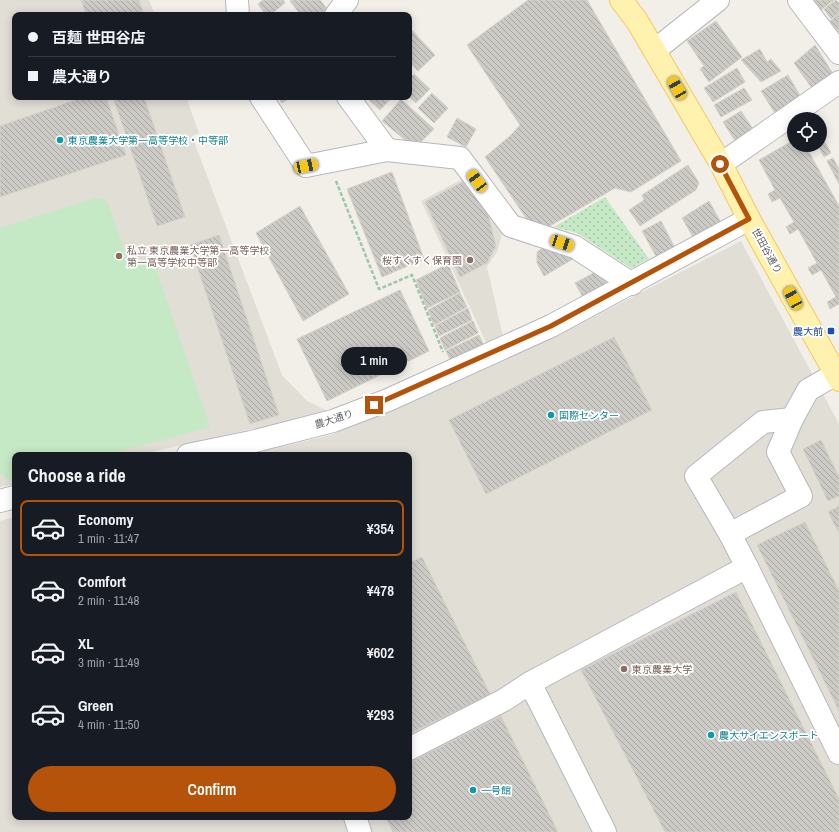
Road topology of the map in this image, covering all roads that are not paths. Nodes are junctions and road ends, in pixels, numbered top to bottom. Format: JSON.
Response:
{"nodes":[{"id":1,"x":237,"y":0,"type":"edge"},
{"id":2,"x":347,"y":0,"type":"edge"},
{"id":3,"x":621,"y":0,"type":"edge"},
{"id":4,"x":718,"y":0,"type":"edge"},
{"id":5,"x":799,"y":0,"type":"edge"},
{"id":6,"x":238,"y":12,"type":"edge"},
{"id":7,"x":338,"y":12,"type":"edge"},
{"id":8,"x":655,"y":50,"type":"junction"},
{"id":9,"x":839,"y":53,"type":"edge"},
{"id":10,"x":839,"y":82,"type":"edge"},
{"id":11,"x":263,"y":100,"type":"edge"},
{"id":12,"x":350,"y":100,"type":"edge"},
{"id":13,"x":387,"y":150,"type":"junction"},
{"id":14,"x":720,"y":164,"type":"junction"},
{"id":15,"x":749,"y":219,"type":"junction"},
{"id":16,"x":632,"y":284,"type":"junction"},
{"id":17,"x":837,"y":377,"type":"edge"},
{"id":18,"x":792,"y":418,"type":"junction"},
{"id":19,"x":230,"y":450,"type":"edge"},
{"id":20,"x":213,"y":452,"type":"edge"},
{"id":21,"x":12,"y":498,"type":"edge"},
{"id":22,"x":0,"y":501,"type":"edge"},
{"id":23,"x":730,"y":534,"type":"junction"},
{"id":24,"x":747,"y":567,"type":"junction"},
{"id":25,"x":530,"y":683,"type":"junction"},
{"id":26,"x":412,"y":747,"type":"edge"},
{"id":27,"x":839,"y":753,"type":"edge"},
{"id":28,"x":356,"y":820,"type":"edge"},
{"id":29,"x":360,"y":832,"type":"edge"},
{"id":30,"x":605,"y":832,"type":"edge"}],
"edges":[{"from":1,"to":6,"type":"street"},
{"from":2,"to":7,"type":"street"},
{"from":3,"to":8,"type":"main road","name":"世田谷通り"},
{"from":4,"to":8,"type":"street"},
{"from":5,"to":9,"type":"street"},
{"from":8,"to":14,"type":"main road","name":"世田谷通り"},
{"from":10,"to":14,"type":"street"},
{"from":11,"to":13,"type":"street"},
{"from":12,"to":13,"type":"street"},
{"from":13,"to":16,"type":"street"},
{"from":14,"to":15,"type":"main road","name":"世田谷通り"},
{"from":15,"to":16,"type":"street","name":"農大通り"},
{"from":15,"to":17,"type":"main road","name":"世田谷通り"},
{"from":16,"to":19,"type":"street","name":"農大通り"},
{"from":17,"to":18,"type":"street"},
{"from":18,"to":23,"type":"street"},
{"from":18,"to":23,"type":"street"},
{"from":19,"to":20,"type":"street","name":"農大通り"},
{"from":21,"to":22,"type":"street"},
{"from":23,"to":24,"type":"street"},
{"from":24,"to":25,"type":"street"},
{"from":24,"to":27,"type":"street"},
{"from":25,"to":26,"type":"street"},
{"from":25,"to":30,"type":"street"},
{"from":28,"to":29,"type":"street"}]}
